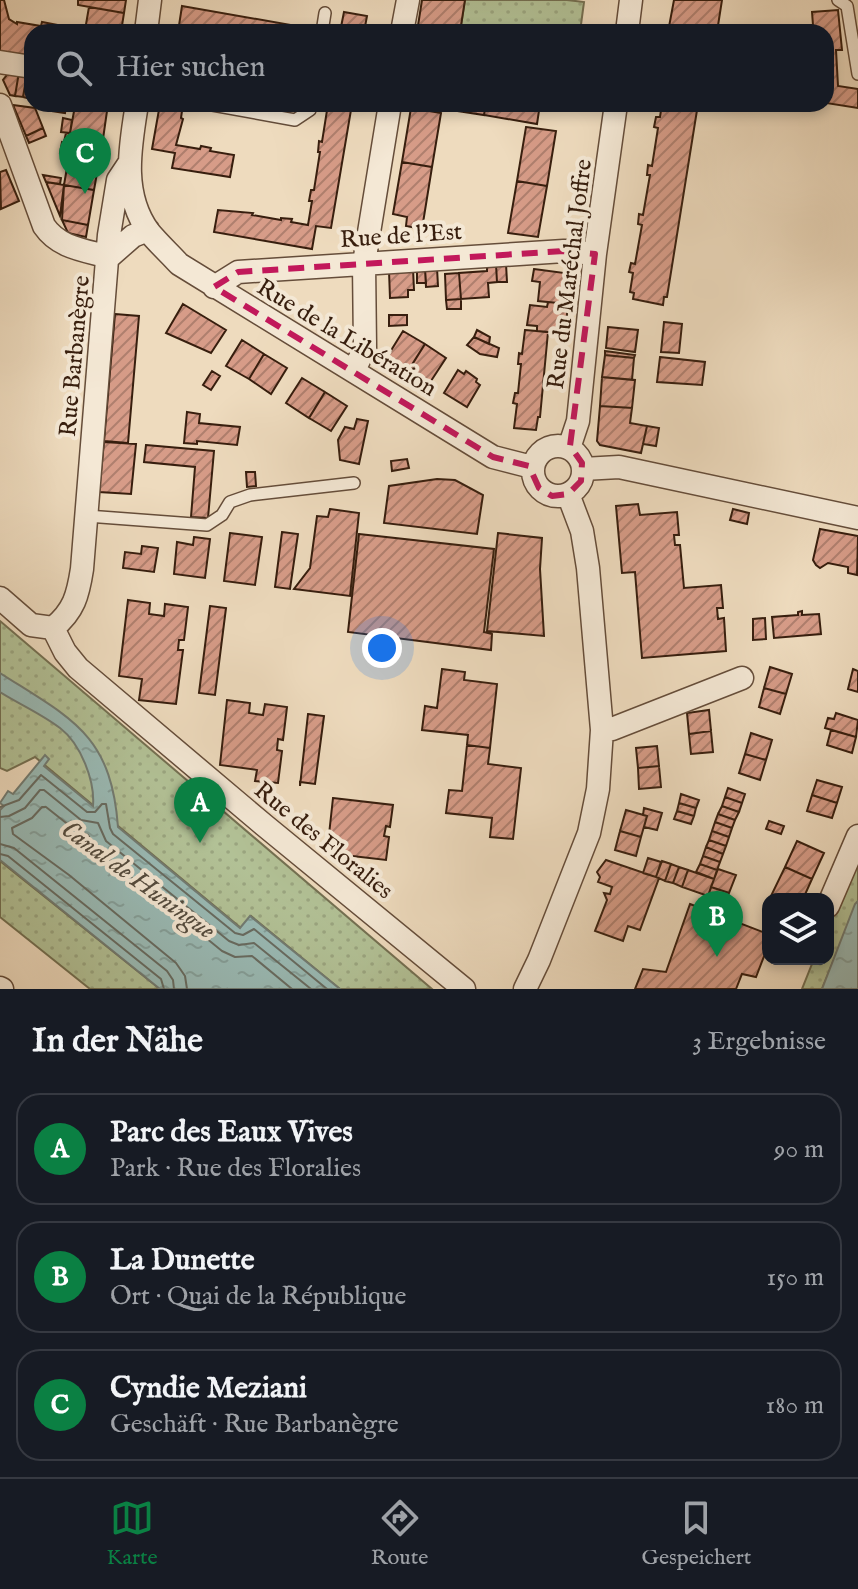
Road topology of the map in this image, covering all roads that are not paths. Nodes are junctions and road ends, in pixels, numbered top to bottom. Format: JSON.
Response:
{"nodes":[{"id":1,"x":150,"y":0,"type":"edge"},
{"id":2,"x":408,"y":0,"type":"edge"},
{"id":3,"x":631,"y":0,"type":"edge"},
{"id":4,"x":838,"y":0,"type":"edge"},
{"id":5,"x":325,"y":13,"type":"dead end"},
{"id":6,"x":147,"y":24,"type":"edge"},
{"id":7,"x":323,"y":24,"type":"edge"},
{"id":8,"x":404,"y":24,"type":"edge"},
{"id":9,"x":628,"y":24,"type":"edge"},
{"id":10,"x":0,"y":62,"type":"edge"},
{"id":11,"x":24,"y":66,"type":"edge"},
{"id":12,"x":858,"y":74,"type":"edge"},
{"id":13,"x":0,"y":105,"type":"edge"},
{"id":14,"x":136,"y":112,"type":"edge"},
{"id":15,"x":251,"y":112,"type":"edge"},
{"id":16,"x":307,"y":112,"type":"edge"},
{"id":17,"x":389,"y":112,"type":"edge"},
{"id":18,"x":615,"y":112,"type":"edge"},
{"id":19,"x":128,"y":165,"type":"junction"},
{"id":20,"x":148,"y":230,"type":"junction"},
{"id":21,"x":595,"y":254,"type":"junction"},
{"id":22,"x":109,"y":257,"type":"junction"},
{"id":23,"x":364,"y":263,"type":"junction"},
{"id":24,"x":214,"y":287,"type":"junction"},
{"id":25,"x":354,"y":370,"type":"junction"},
{"id":26,"x":569,"y":448,"type":"junction"},
{"id":27,"x":532,"y":467,"type":"junction"},
{"id":28,"x":583,"y":469,"type":"junction"},
{"id":29,"x":354,"y":483,"type":"dead end"},
{"id":30,"x":568,"y":494,"type":"junction"},
{"id":31,"x":87,"y":516,"type":"junction"},
{"id":32,"x":858,"y":518,"type":"edge"},
{"id":33,"x":0,"y":598,"type":"edge"},
{"id":34,"x":53,"y":628,"type":"junction"},
{"id":35,"x":742,"y":678,"type":"dead end"},
{"id":36,"x":602,"y":730,"type":"junction"},
{"id":37,"x":858,"y":836,"type":"edge"},
{"id":38,"x":834,"y":893,"type":"edge"},
{"id":39,"x":464,"y":989,"type":"edge"},
{"id":40,"x":525,"y":989,"type":"edge"}],
"edges":[{"from":1,"to":6,"type":"street"},
{"from":2,"to":8,"type":"street"},
{"from":3,"to":9,"type":"street"},
{"from":4,"to":12,"type":"lane"},
{"from":5,"to":7,"type":"lane"},
{"from":10,"to":11,"type":"street"},
{"from":13,"to":22,"type":"street"},
{"from":14,"to":19,"type":"street"},
{"from":15,"to":16,"type":"lane"},
{"from":17,"to":23,"type":"street"},
{"from":18,"to":21,"type":"street","name":"Rue du Maréchal Joffre"},
{"from":19,"to":20,"type":"street"},
{"from":19,"to":22,"type":"street"},
{"from":20,"to":22,"type":"street","name":"Rue Barbanègre"},
{"from":20,"to":24,"type":"street","name":"Rue de la Libération"},
{"from":21,"to":23,"type":"street","name":"Rue de l'Est"},
{"from":21,"to":26,"type":"street","name":"Rue du Maréchal Joffre"},
{"from":22,"to":31,"type":"street","name":"Rue Barbanègre"},
{"from":23,"to":24,"type":"street","name":"Rue de l'Est"},
{"from":23,"to":25,"type":"street"},
{"from":24,"to":25,"type":"street","name":"Rue de la Libération"},
{"from":25,"to":27,"type":"street","name":"Rue de la Libération"},
{"from":26,"to":27,"type":"street"},
{"from":26,"to":28,"type":"street"},
{"from":27,"to":30,"type":"street"},
{"from":28,"to":30,"type":"street"},
{"from":28,"to":32,"type":"street"},
{"from":29,"to":31,"type":"lane"},
{"from":30,"to":36,"type":"street"},
{"from":31,"to":34,"type":"street","name":"Rue Barbanègre"},
{"from":33,"to":34,"type":"street"},
{"from":34,"to":39,"type":"street","name":"Rue des Floralies"},
{"from":35,"to":36,"type":"street"},
{"from":36,"to":40,"type":"street"},
{"from":37,"to":38,"type":"street"}]}
